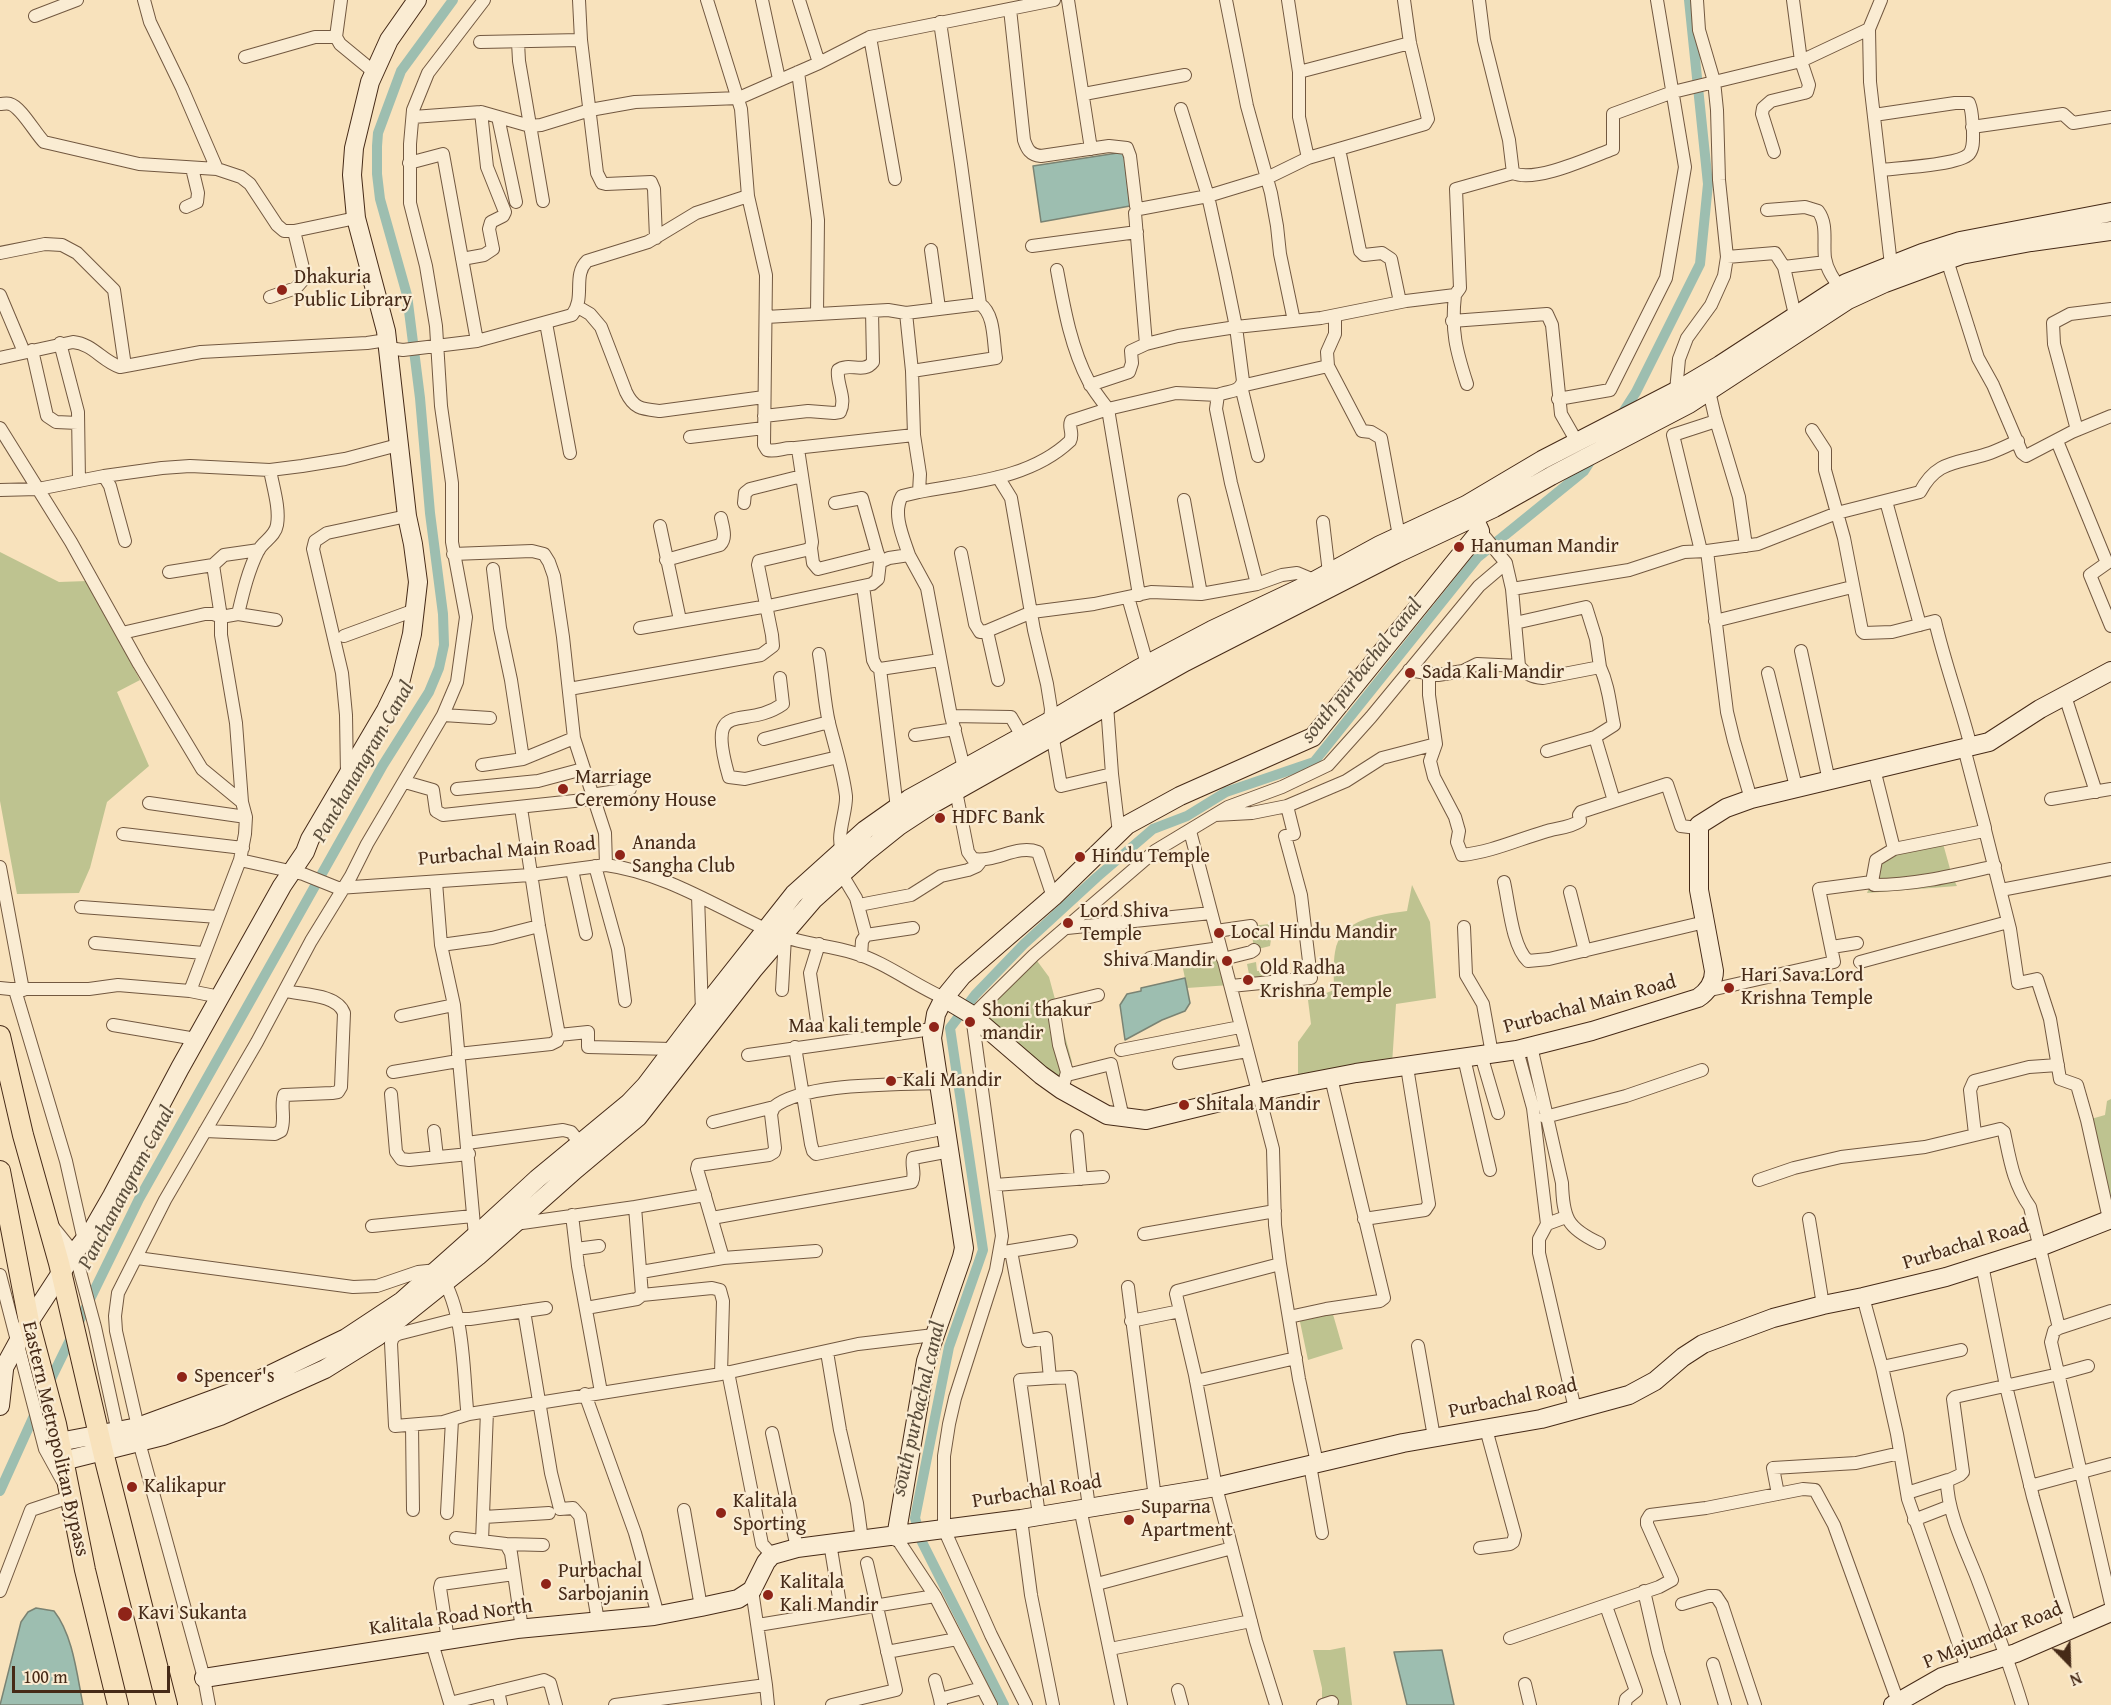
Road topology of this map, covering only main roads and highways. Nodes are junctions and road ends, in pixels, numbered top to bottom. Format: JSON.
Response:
{"nodes":[{"id":1,"x":0,"y":1036,"type":"edge"},
{"id":2,"x":0,"y":1171,"type":"edge"},
{"id":3,"x":118,"y":1705,"type":"edge"},
{"id":4,"x":167,"y":1705,"type":"edge"}],
"edges":[{"from":1,"to":4,"type":"main road"},
{"from":2,"to":3,"type":"main road","name":"Eastern Metropolitan Bypass"}]}
